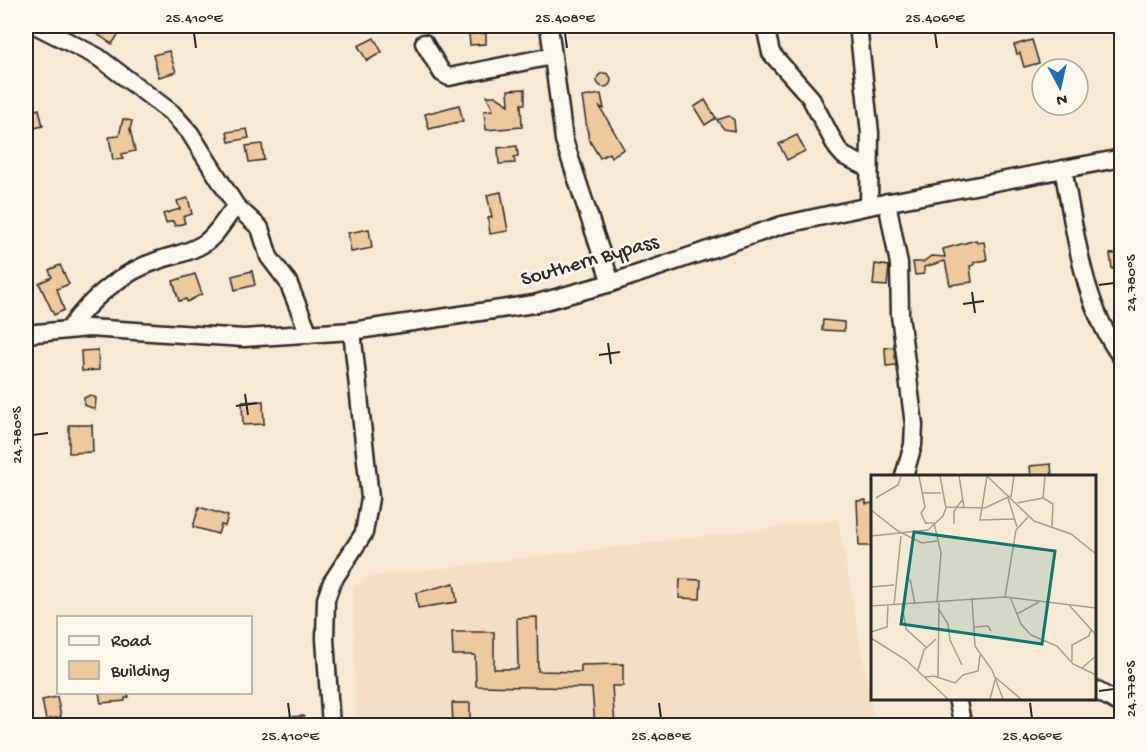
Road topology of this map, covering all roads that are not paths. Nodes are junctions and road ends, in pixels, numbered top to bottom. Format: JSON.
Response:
{"nodes":[{"id":1,"x":38,"y":26,"type":"edge"},
{"id":2,"x":549,"y":26,"type":"edge"},
{"id":3,"x":765,"y":26,"type":"edge"},
{"id":4,"x":858,"y":26,"type":"edge"},
{"id":5,"x":424,"y":43,"type":"dead end"},
{"id":6,"x":552,"y":56,"type":"junction"},
{"id":7,"x":1122,"y":158,"type":"edge"},
{"id":8,"x":869,"y":168,"type":"junction"},
{"id":9,"x":1063,"y":169,"type":"junction"},
{"id":10,"x":887,"y":202,"type":"junction"},
{"id":11,"x":236,"y":206,"type":"junction"},
{"id":12,"x":869,"y":206,"type":"junction"},
{"id":13,"x":611,"y":283,"type":"junction"},
{"id":14,"x":69,"y":329,"type":"junction"},
{"id":15,"x":352,"y":331,"type":"junction"},
{"id":16,"x":26,"y":334,"type":"edge"},
{"id":17,"x":309,"y":334,"type":"junction"},
{"id":18,"x":1122,"y":358,"type":"edge"},
{"id":19,"x":905,"y":475,"type":"edge"},
{"id":20,"x":1096,"y":690,"type":"edge"},
{"id":21,"x":961,"y":700,"type":"edge"},
{"id":22,"x":1122,"y":705,"type":"edge"},
{"id":23,"x":331,"y":726,"type":"edge"},
{"id":24,"x":963,"y":726,"type":"edge"}],
"edges":[{"from":1,"to":11,"type":"street"},
{"from":2,"to":6,"type":"street"},
{"from":3,"to":8,"type":"street"},
{"from":4,"to":8,"type":"street"},
{"from":5,"to":6,"type":"street"},
{"from":6,"to":13,"type":"street"},
{"from":7,"to":9,"type":"street","name":"Southern Bypass"},
{"from":8,"to":12,"type":"street"},
{"from":9,"to":10,"type":"street","name":"Southern Bypass"},
{"from":9,"to":18,"type":"street"},
{"from":10,"to":12,"type":"street","name":"Southern Bypass"},
{"from":10,"to":19,"type":"street"},
{"from":11,"to":14,"type":"street"},
{"from":11,"to":17,"type":"street"},
{"from":12,"to":13,"type":"street","name":"Southern Bypass"},
{"from":13,"to":15,"type":"street","name":"Southern Bypass"},
{"from":14,"to":16,"type":"street","name":"Southern Bypass"},
{"from":14,"to":17,"type":"street","name":"Southern Bypass"},
{"from":15,"to":17,"type":"street","name":"Southern Bypass"},
{"from":15,"to":23,"type":"street"},
{"from":20,"to":22,"type":"street"},
{"from":21,"to":24,"type":"street"}]}
